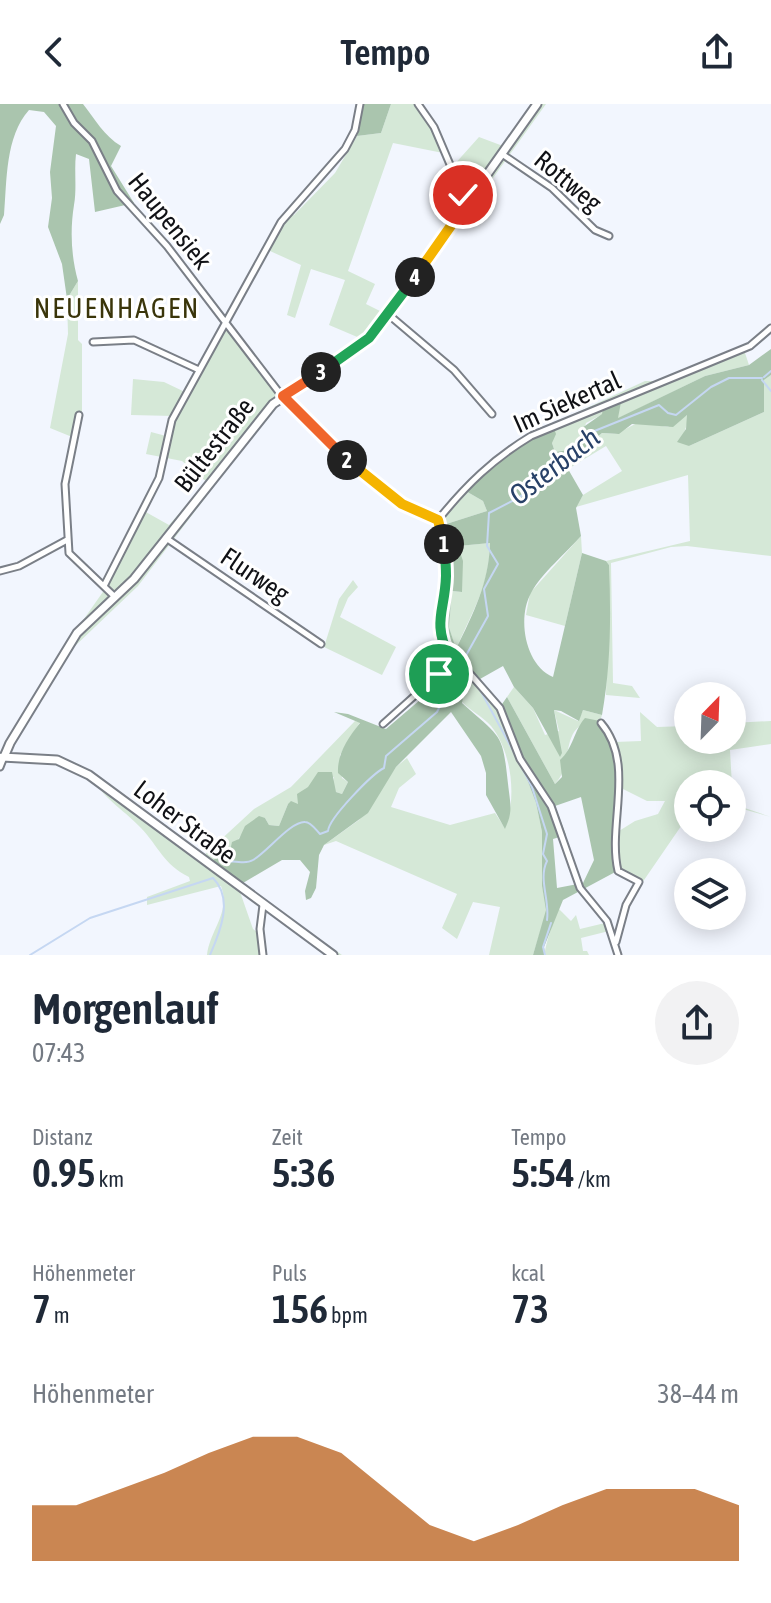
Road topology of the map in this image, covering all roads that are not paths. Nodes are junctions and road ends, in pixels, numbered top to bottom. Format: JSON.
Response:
{"nodes":[{"id":1,"x":63,"y":104,"type":"edge"},
{"id":2,"x":360,"y":104,"type":"edge"},
{"id":3,"x":418,"y":104,"type":"edge"},
{"id":4,"x":537,"y":104,"type":"edge"},
{"id":5,"x":502,"y":154,"type":"junction"},
{"id":6,"x":469,"y":200,"type":"junction"},
{"id":7,"x":609,"y":236,"type":"dead end"},
{"id":8,"x":389,"y":315,"type":"junction"},
{"id":9,"x":225,"y":323,"type":"junction"},
{"id":10,"x":771,"y":328,"type":"edge"},
{"id":11,"x":93,"y":342,"type":"dead end"},
{"id":12,"x":199,"y":370,"type":"junction"},
{"id":13,"x":283,"y":396,"type":"junction"},
{"id":14,"x":492,"y":414,"type":"dead end"},
{"id":15,"x":79,"y":415,"type":"dead end"},
{"id":16,"x":438,"y":520,"type":"junction"},
{"id":17,"x":166,"y":538,"type":"junction"},
{"id":18,"x":67,"y":540,"type":"junction"},
{"id":19,"x":0,"y":571,"type":"edge"},
{"id":20,"x":104,"y":586,"type":"junction"},
{"id":21,"x":115,"y":598,"type":"junction"},
{"id":22,"x":321,"y":644,"type":"dead end"},
{"id":23,"x":449,"y":657,"type":"junction"},
{"id":24,"x":601,"y":723,"type":"dead end"},
{"id":25,"x":383,"y":724,"type":"dead end"},
{"id":26,"x":2,"y":757,"type":"edge"},
{"id":27,"x":0,"y":767,"type":"edge"},
{"id":28,"x":263,"y":905,"type":"junction"},
{"id":29,"x":615,"y":943,"type":"junction"},
{"id":30,"x":263,"y":955,"type":"edge"},
{"id":31,"x":333,"y":955,"type":"edge"},
{"id":32,"x":618,"y":955,"type":"edge"}],
"edges":[{"from":1,"to":9,"type":"street","name":"Haupensiek"},
{"from":2,"to":9,"type":"street"},
{"from":3,"to":6,"type":"street"},
{"from":4,"to":5,"type":"street","name":"Bültestraße"},
{"from":5,"to":6,"type":"street","name":"Bültestraße"},
{"from":5,"to":7,"type":"street","name":"Rottweg"},
{"from":6,"to":8,"type":"street","name":"Bültestraße"},
{"from":8,"to":13,"type":"street","name":"Bültestraße"},
{"from":8,"to":14,"type":"street"},
{"from":9,"to":12,"type":"street"},
{"from":9,"to":13,"type":"street","name":"Haupensiek"},
{"from":10,"to":16,"type":"street","name":"Im Siekertal"},
{"from":11,"to":12,"type":"street"},
{"from":12,"to":20,"type":"street"},
{"from":13,"to":16,"type":"street","name":"Haupensiek"},
{"from":13,"to":17,"type":"street","name":"Bültestraße"},
{"from":15,"to":18,"type":"street"},
{"from":16,"to":23,"type":"street"},
{"from":17,"to":21,"type":"street","name":"Bültestraße"},
{"from":17,"to":22,"type":"street","name":"Flurweg"},
{"from":18,"to":19,"type":"street"},
{"from":18,"to":20,"type":"street"},
{"from":20,"to":21,"type":"street"},
{"from":21,"to":26,"type":"street","name":"Bültestraße"},
{"from":23,"to":25,"type":"street"},
{"from":23,"to":29,"type":"street"},
{"from":24,"to":29,"type":"street"},
{"from":26,"to":27,"type":"street"},
{"from":26,"to":28,"type":"street","name":"Loher Straße"},
{"from":28,"to":30,"type":"street"},
{"from":28,"to":31,"type":"street","name":"Loher Straße"},
{"from":29,"to":32,"type":"street"}]}
